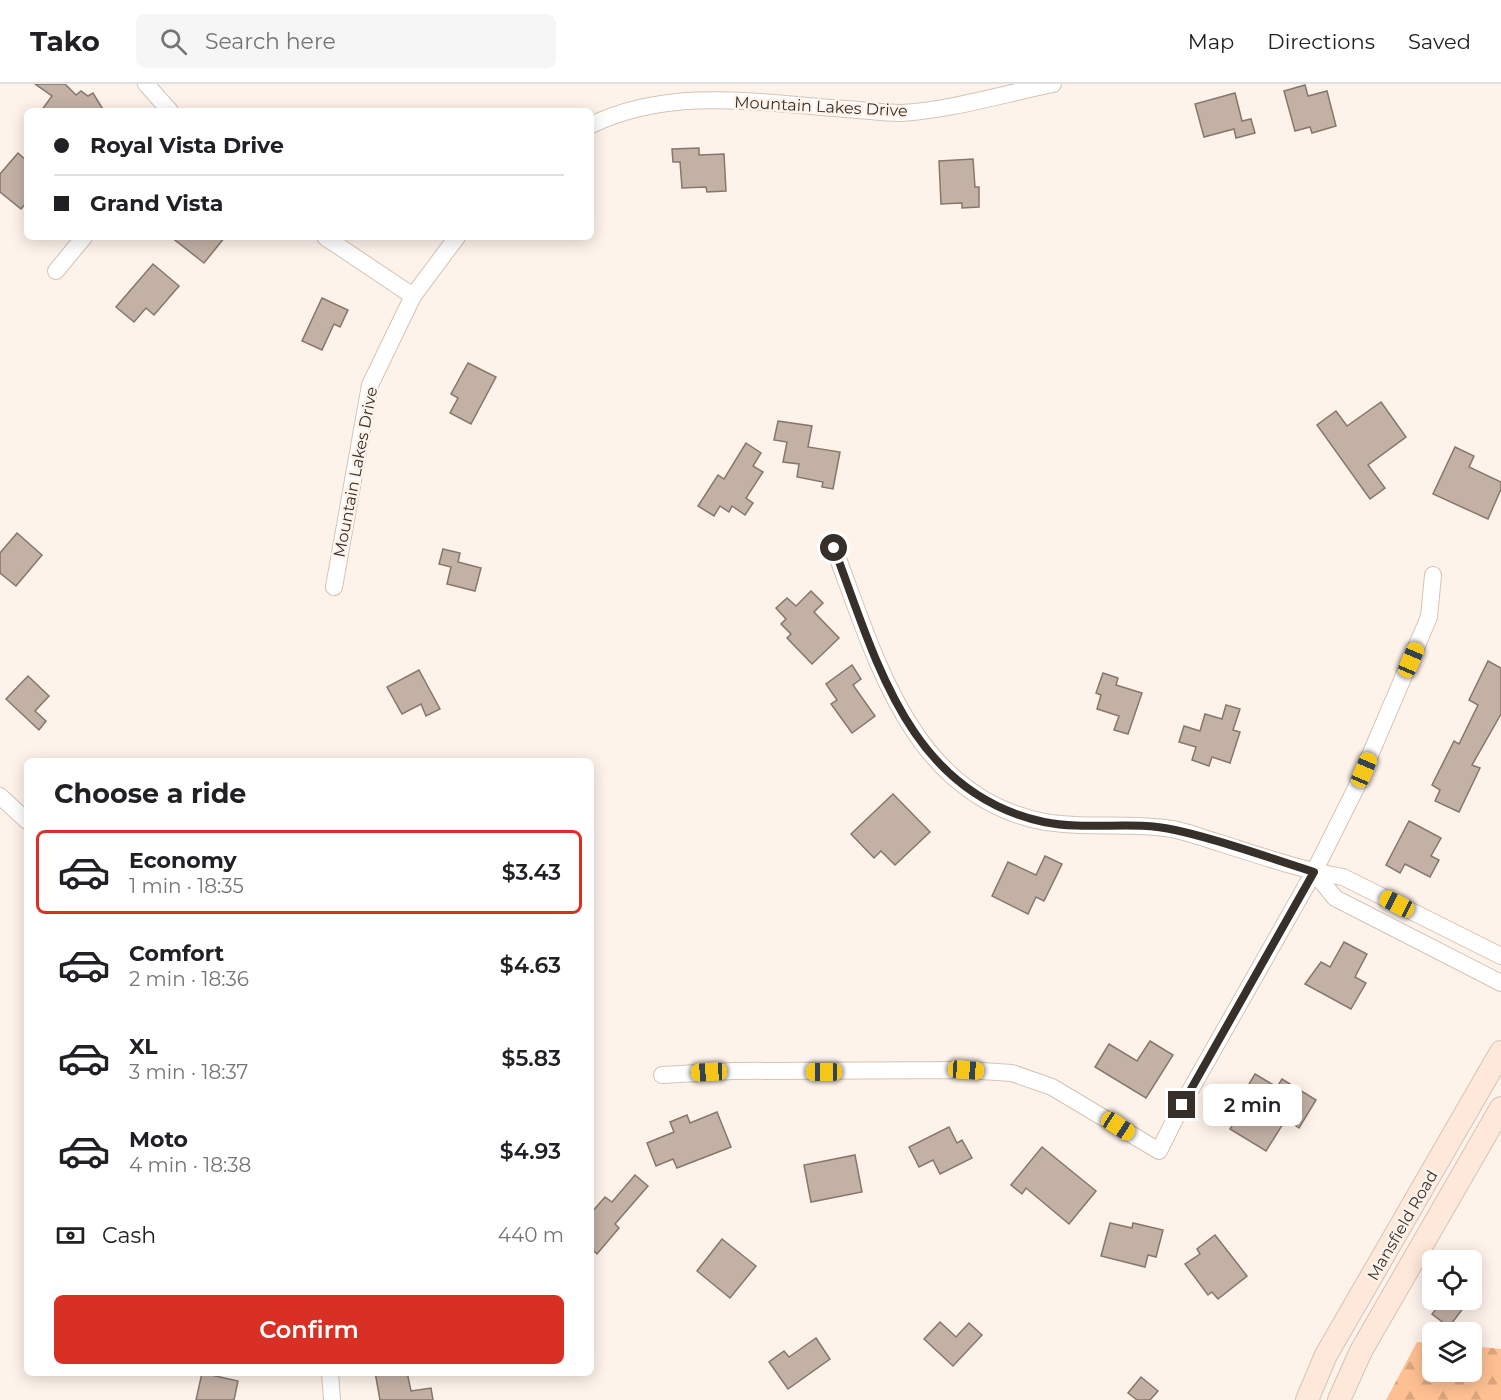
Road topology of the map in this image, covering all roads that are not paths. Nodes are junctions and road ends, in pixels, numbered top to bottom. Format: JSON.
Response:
{"nodes":[{"id":1,"x":146,"y":84,"type":"edge"},
{"id":2,"x":1053,"y":84,"type":"edge"},
{"id":3,"x":1004,"y":89,"type":"edge"},
{"id":4,"x":167,"y":108,"type":"edge"},
{"id":5,"x":594,"y":124,"type":"edge"},
{"id":6,"x":82,"y":240,"type":"edge"},
{"id":7,"x":329,"y":240,"type":"edge"},
{"id":8,"x":455,"y":240,"type":"edge"},
{"id":9,"x":56,"y":272,"type":"dead end"},
{"id":10,"x":413,"y":296,"type":"junction"},
{"id":11,"x":834,"y":548,"type":"dead end"},
{"id":12,"x":1433,"y":575,"type":"dead end"},
{"id":13,"x":334,"y":587,"type":"dead end"},
{"id":14,"x":0,"y":796,"type":"edge"},
{"id":15,"x":24,"y":818,"type":"edge"},
{"id":16,"x":1314,"y":872,"type":"junction"},
{"id":17,"x":1412,"y":912,"type":"junction"},
{"id":18,"x":1402,"y":932,"type":"junction"},
{"id":19,"x":1501,"y":956,"type":"edge"},
{"id":20,"x":1501,"y":983,"type":"edge"},
{"id":21,"x":1501,"y":1052,"type":"edge"},
{"id":22,"x":662,"y":1075,"type":"dead end"},
{"id":23,"x":1501,"y":1108,"type":"edge"},
{"id":24,"x":330,"y":1376,"type":"edge"},
{"id":25,"x":332,"y":1400,"type":"edge"},
{"id":26,"x":1307,"y":1400,"type":"edge"},
{"id":27,"x":1339,"y":1400,"type":"edge"}],
"edges":[{"from":1,"to":4,"type":"street"},
{"from":2,"to":3,"type":"street","name":"Mountain Lakes Drive"},
{"from":3,"to":5,"type":"street","name":"Mountain Lakes Drive"},
{"from":6,"to":9,"type":"street"},
{"from":7,"to":10,"type":"street"},
{"from":8,"to":10,"type":"street","name":"Mountain Lakes Drive"},
{"from":10,"to":13,"type":"street","name":"Mountain Lakes Drive"},
{"from":11,"to":16,"type":"street"},
{"from":12,"to":16,"type":"street"},
{"from":14,"to":15,"type":"street"},
{"from":16,"to":17,"type":"street"},
{"from":16,"to":18,"type":"street"},
{"from":16,"to":22,"type":"street"},
{"from":17,"to":18,"type":"street"},
{"from":17,"to":19,"type":"street"},
{"from":18,"to":20,"type":"street"},
{"from":21,"to":26,"type":"main road","name":"Mansfield Road"},
{"from":23,"to":27,"type":"main road","name":"Mansfield Road"},
{"from":24,"to":25,"type":"street"}]}
